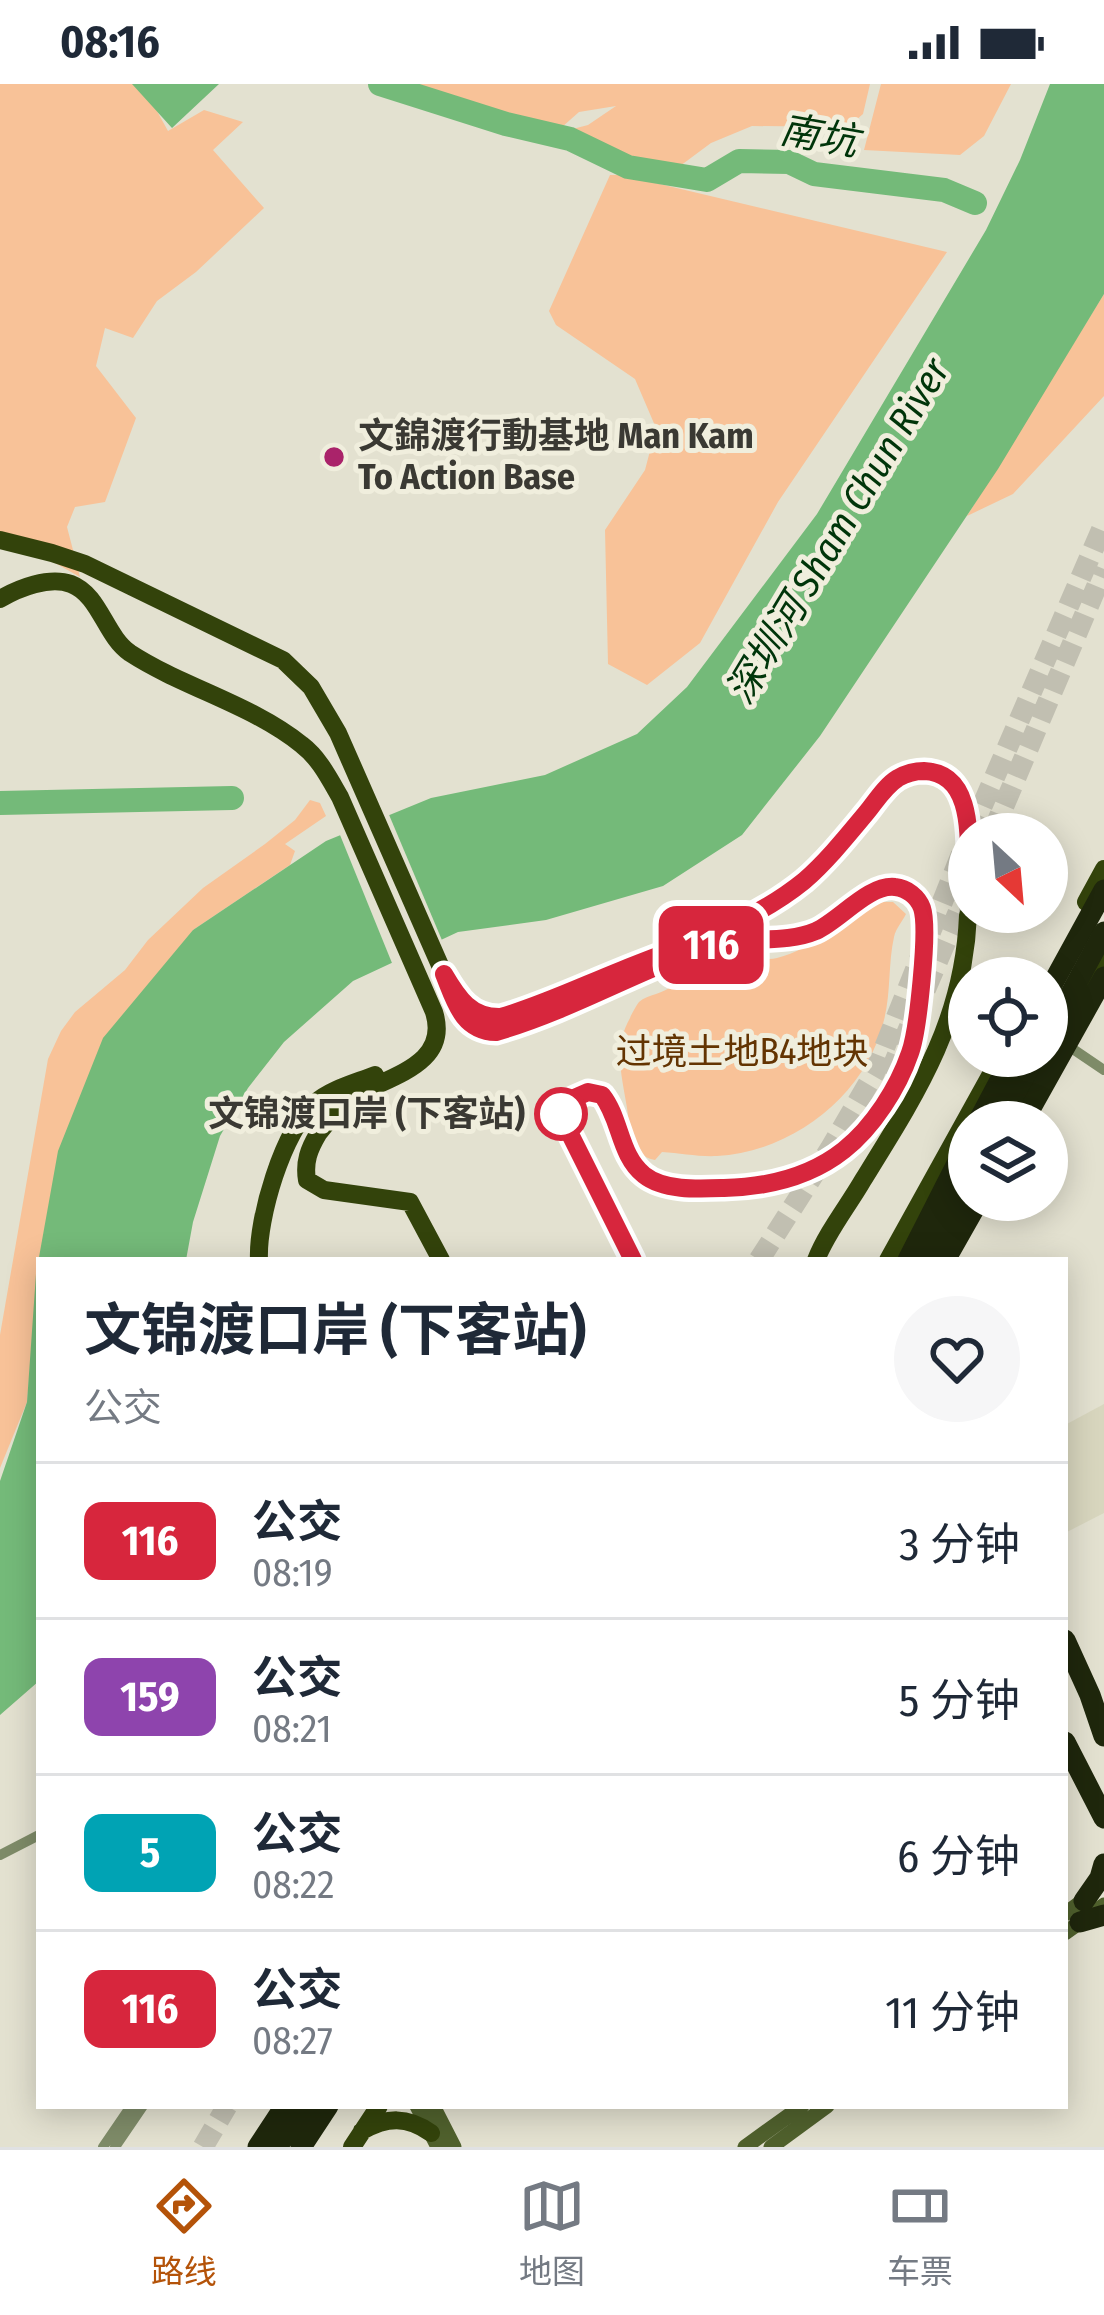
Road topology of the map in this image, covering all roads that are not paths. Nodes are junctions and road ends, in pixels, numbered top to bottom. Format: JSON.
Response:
{"nodes":[{"id":1,"x":0,"y":540,"type":"edge"},
{"id":2,"x":0,"y":599,"type":"edge"},
{"id":3,"x":965,"y":813,"type":"edge"},
{"id":4,"x":1104,"y":869,"type":"edge"},
{"id":5,"x":1104,"y":890,"type":"edge"},
{"id":6,"x":1104,"y":932,"type":"edge"},
{"id":7,"x":966,"y":933,"type":"edge"},
{"id":8,"x":1056,"y":957,"type":"edge"},
{"id":9,"x":1067,"y":957,"type":"edge"},
{"id":10,"x":1104,"y":958,"type":"edge"},
{"id":11,"x":444,"y":974,"type":"junction"},
{"id":12,"x":1104,"y":976,"type":"edge"},
{"id":13,"x":421,"y":985,"type":"junction"},
{"id":14,"x":1068,"y":1003,"type":"edge"},
{"id":15,"x":1068,"y":1012,"type":"edge"},
{"id":16,"x":1068,"y":1048,"type":"edge"},
{"id":17,"x":1104,"y":1070,"type":"edge"},
{"id":18,"x":989,"y":1077,"type":"edge"},
{"id":19,"x":1035,"y":1101,"type":"edge"},
{"id":20,"x":948,"y":1181,"type":"edge"},
{"id":21,"x":948,"y":1220,"type":"edge"},
{"id":22,"x":961,"y":1221,"type":"edge"},
{"id":23,"x":967,"y":1221,"type":"edge"},
{"id":24,"x":259,"y":1257,"type":"edge"},
{"id":25,"x":439,"y":1257,"type":"edge"},
{"id":26,"x":632,"y":1257,"type":"edge"},
{"id":27,"x":818,"y":1257,"type":"edge"},
{"id":28,"x":890,"y":1257,"type":"edge"},
{"id":29,"x":910,"y":1257,"type":"edge"},
{"id":30,"x":928,"y":1257,"type":"edge"},
{"id":31,"x":946,"y":1257,"type":"edge"},
{"id":32,"x":1068,"y":1647,"type":"edge"},
{"id":33,"x":1068,"y":1678,"type":"edge"},
{"id":34,"x":1104,"y":1736,"type":"edge"},
{"id":35,"x":1068,"y":1748,"type":"edge"},
{"id":36,"x":1104,"y":1748,"type":"edge"},
{"id":37,"x":1101,"y":1812,"type":"edge"},
{"id":38,"x":1104,"y":1831,"type":"edge"},
{"id":39,"x":36,"y":1837,"type":"edge"},
{"id":40,"x":0,"y":1855,"type":"edge"},
{"id":41,"x":1104,"y":1864,"type":"edge"},
{"id":42,"x":1104,"y":1886,"type":"edge"},
{"id":43,"x":1080,"y":1915,"type":"edge"},
{"id":44,"x":1104,"y":1915,"type":"edge"},
{"id":45,"x":129,"y":2109,"type":"edge"},
{"id":46,"x":141,"y":2109,"type":"edge"},
{"id":47,"x":283,"y":2109,"type":"edge"},
{"id":48,"x":303,"y":2109,"type":"edge"},
{"id":49,"x":326,"y":2109,"type":"edge"},
{"id":50,"x":377,"y":2109,"type":"edge"},
{"id":51,"x":418,"y":2109,"type":"edge"},
{"id":52,"x":435,"y":2109,"type":"edge"},
{"id":53,"x":798,"y":2109,"type":"edge"},
{"id":54,"x":823,"y":2109,"type":"edge"},
{"id":55,"x":357,"y":2139,"type":"edge"},
{"id":56,"x":434,"y":2140,"type":"edge"},
{"id":57,"x":103,"y":2147,"type":"edge"},
{"id":58,"x":115,"y":2147,"type":"edge"},
{"id":59,"x":258,"y":2147,"type":"edge"},
{"id":60,"x":277,"y":2147,"type":"edge"},
{"id":61,"x":301,"y":2147,"type":"edge"},
{"id":62,"x":454,"y":2147,"type":"edge"},
{"id":63,"x":746,"y":2147,"type":"edge"},
{"id":64,"x":770,"y":2147,"type":"edge"}],
"edges":[{"from":1,"to":11,"type":"main road"},
{"from":2,"to":13,"type":"main road"},
{"from":3,"to":11,"type":"main road"},
{"from":4,"to":8,"type":"main road"},
{"from":5,"to":9,"type":"highway"},
{"from":6,"to":14,"type":"highway","bridge":true},
{"from":7,"to":27,"type":"main road"},
{"from":10,"to":15,"type":"main road"},
{"from":11,"to":26,"type":"main road"},
{"from":12,"to":19,"type":"highway","bridge":true},
{"from":13,"to":24,"type":"main road"},
{"from":13,"to":25,"type":"main road"},
{"from":16,"to":17,"type":"street"},
{"from":18,"to":28,"type":"main road"},
{"from":20,"to":29,"type":"highway"},
{"from":21,"to":30,"type":"highway"},
{"from":22,"to":31,"type":"main road"},
{"from":23,"to":31,"type":"highway"},
{"from":32,"to":34,"type":"highway"},
{"from":33,"to":36,"type":"highway"},
{"from":35,"to":37,"type":"highway"},
{"from":37,"to":38,"type":"highway"},
{"from":39,"to":40,"type":"street"},
{"from":41,"to":43,"type":"highway"},
{"from":42,"to":43,"type":"street"},
{"from":43,"to":44,"type":"highway"},
{"from":45,"to":57,"type":"street"},
{"from":46,"to":58,"type":"street"},
{"from":47,"to":59,"type":"highway"},
{"from":48,"to":60,"type":"highway"},
{"from":49,"to":61,"type":"highway"},
{"from":50,"to":55,"type":"main road"},
{"from":51,"to":56,"type":"street"},
{"from":52,"to":62,"type":"street"},
{"from":53,"to":63,"type":"street"},
{"from":54,"to":64,"type":"street"},
{"from":55,"to":56,"type":"main road"}]}
